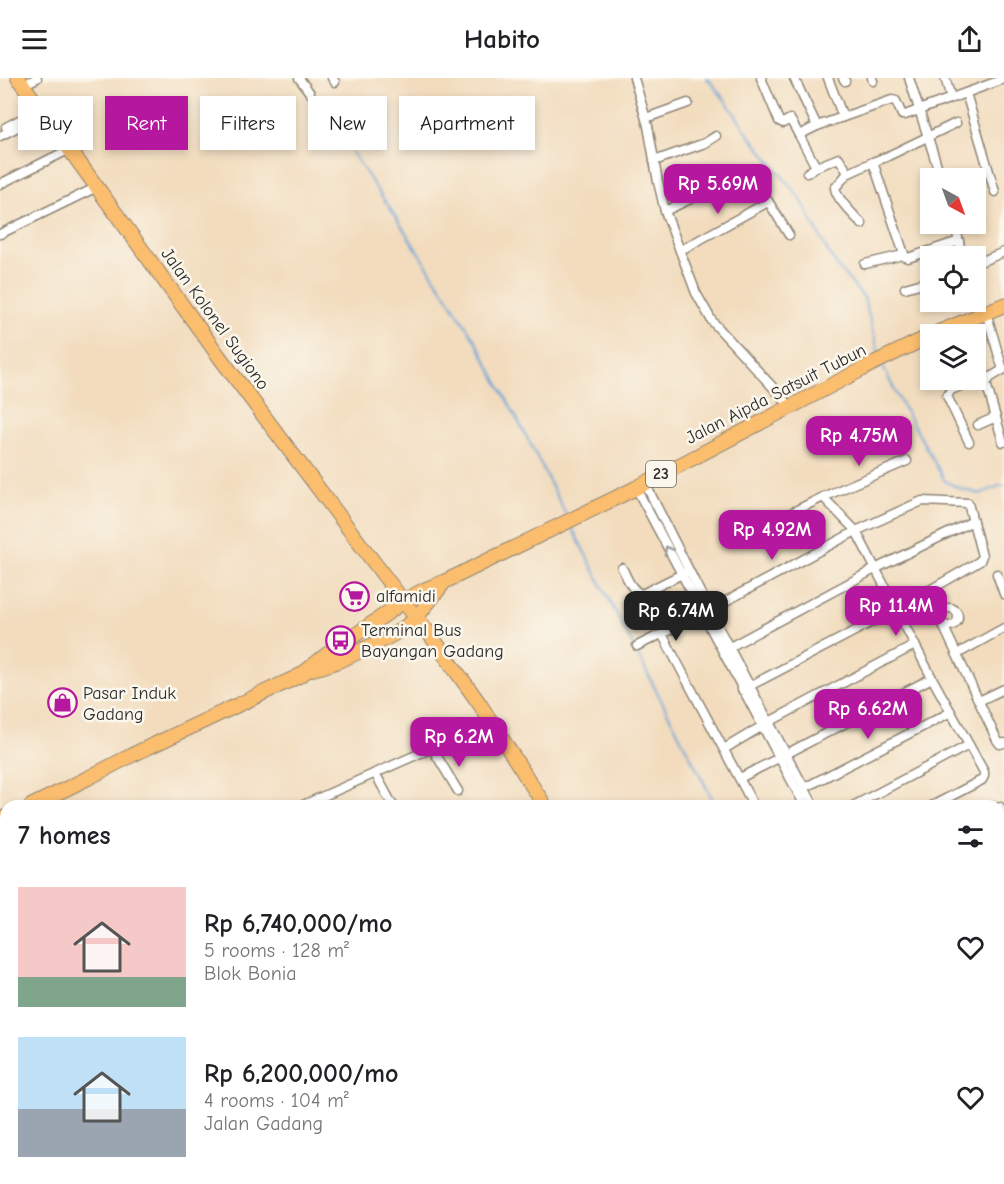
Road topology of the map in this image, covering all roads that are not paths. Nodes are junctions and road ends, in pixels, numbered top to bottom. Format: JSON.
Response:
{"nodes":[{"id":1,"x":37,"y":78,"type":"edge"},
{"id":2,"x":299,"y":78,"type":"edge"},
{"id":3,"x":634,"y":78,"type":"edge"},
{"id":4,"x":761,"y":78,"type":"edge"},
{"id":5,"x":794,"y":78,"type":"edge"},
{"id":6,"x":828,"y":78,"type":"edge"},
{"id":7,"x":911,"y":78,"type":"edge"},
{"id":8,"x":945,"y":78,"type":"edge"},
{"id":9,"x":1004,"y":79,"type":"edge"},
{"id":10,"x":20,"y":81,"type":"edge"},
{"id":11,"x":310,"y":93,"type":"dead end"},
{"id":12,"x":966,"y":93,"type":"junction"},
{"id":13,"x":31,"y":96,"type":"edge"},
{"id":14,"x":951,"y":98,"type":"junction"},
{"id":15,"x":688,"y":104,"type":"dead end"},
{"id":16,"x":919,"y":109,"type":"junction"},
{"id":17,"x":843,"y":117,"type":"junction"},
{"id":18,"x":646,"y":118,"type":"junction"},
{"id":19,"x":18,"y":123,"type":"edge"},
{"id":20,"x":956,"y":123,"type":"dead end"},
{"id":21,"x":817,"y":126,"type":"junction"},
{"id":22,"x":1,"y":132,"type":"edge"},
{"id":23,"x":799,"y":135,"type":"junction"},
{"id":24,"x":716,"y":136,"type":"dead end"},
{"id":25,"x":927,"y":137,"type":"junction"},
{"id":26,"x":68,"y":150,"type":"edge"},
{"id":27,"x":71,"y":150,"type":"edge"},
{"id":28,"x":654,"y":161,"type":"junction"},
{"id":29,"x":873,"y":162,"type":"junction"},
{"id":30,"x":816,"y":167,"type":"junction"},
{"id":31,"x":938,"y":168,"type":"edge"},
{"id":32,"x":807,"y":173,"type":"dead end"},
{"id":33,"x":849,"y":173,"type":"junction"},
{"id":34,"x":0,"y":184,"type":"edge"},
{"id":35,"x":97,"y":187,"type":"junction"},
{"id":36,"x":995,"y":192,"type":"dead end"},
{"id":37,"x":768,"y":202,"type":"junction"},
{"id":38,"x":665,"y":211,"type":"junction"},
{"id":39,"x":862,"y":224,"type":"dead end"},
{"id":40,"x":0,"y":234,"type":"edge"},
{"id":41,"x":957,"y":234,"type":"edge"},
{"id":42,"x":789,"y":235,"type":"dead end"},
{"id":43,"x":959,"y":241,"type":"junction"},
{"id":44,"x":960,"y":246,"type":"edge"},
{"id":45,"x":681,"y":250,"type":"junction"},
{"id":46,"x":1004,"y":252,"type":"edge"},
{"id":47,"x":903,"y":255,"type":"junction"},
{"id":48,"x":986,"y":259,"type":"edge"},
{"id":49,"x":865,"y":264,"type":"dead end"},
{"id":50,"x":920,"y":284,"type":"edge"},
{"id":51,"x":905,"y":288,"type":"dead end"},
{"id":52,"x":1004,"y":305,"type":"edge"},
{"id":53,"x":983,"y":313,"type":"junction"},
{"id":54,"x":966,"y":324,"type":"edge"},
{"id":55,"x":920,"y":341,"type":"edge"},
{"id":56,"x":1004,"y":370,"type":"edge"},
{"id":57,"x":951,"y":390,"type":"edge"},
{"id":58,"x":791,"y":407,"type":"junction"},
{"id":59,"x":996,"y":417,"type":"junction"},
{"id":60,"x":978,"y":425,"type":"dead end"},
{"id":61,"x":969,"y":442,"type":"dead end"},
{"id":62,"x":1004,"y":442,"type":"edge"},
{"id":63,"x":907,"y":461,"type":"dead end"},
{"id":64,"x":640,"y":485,"type":"junction"},
{"id":65,"x":823,"y":497,"type":"junction"},
{"id":66,"x":973,"y":520,"type":"junction"},
{"id":67,"x":856,"y":531,"type":"junction"},
{"id":68,"x":751,"y":533,"type":"dead end"},
{"id":69,"x":622,"y":568,"type":"dead end"},
{"id":70,"x":875,"y":569,"type":"junction"},
{"id":71,"x":685,"y":572,"type":"junction"},
{"id":72,"x":997,"y":574,"type":"dead end"},
{"id":73,"x":446,"y":581,"type":"junction"},
{"id":74,"x":1004,"y":593,"type":"edge"},
{"id":75,"x":403,"y":601,"type":"junction"},
{"id":76,"x":897,"y":609,"type":"junction"},
{"id":77,"x":705,"y":612,"type":"junction"},
{"id":78,"x":416,"y":618,"type":"junction"},
{"id":79,"x":942,"y":623,"type":"junction"},
{"id":80,"x":955,"y":623,"type":"junction"},
{"id":81,"x":1004,"y":628,"type":"edge"},
{"id":82,"x":662,"y":634,"type":"junction"},
{"id":83,"x":950,"y":641,"type":"junction"},
{"id":84,"x":915,"y":645,"type":"junction"},
{"id":85,"x":638,"y":646,"type":"dead end"},
{"id":86,"x":725,"y":649,"type":"junction"},
{"id":87,"x":957,"y":654,"type":"junction"},
{"id":88,"x":308,"y":670,"type":"junction"},
{"id":89,"x":932,"y":678,"type":"junction"},
{"id":90,"x":746,"y":688,"type":"junction"},
{"id":91,"x":1004,"y":689,"type":"edge"},
{"id":92,"x":979,"y":701,"type":"junction"},
{"id":93,"x":951,"y":712,"type":"junction"},
{"id":94,"x":490,"y":720,"type":"junction"},
{"id":95,"x":766,"y":724,"type":"junction"},
{"id":96,"x":1004,"y":743,"type":"edge"},
{"id":97,"x":969,"y":745,"type":"junction"},
{"id":98,"x":432,"y":748,"type":"junction"},
{"id":99,"x":724,"y":748,"type":"junction"},
{"id":100,"x":783,"y":756,"type":"junction"},
{"id":101,"x":375,"y":773,"type":"junction"},
{"id":102,"x":740,"y":778,"type":"junction"},
{"id":103,"x":801,"y":790,"type":"junction"},
{"id":104,"x":458,"y":791,"type":"dead end"},
{"id":105,"x":43,"y":800,"type":"edge"},
{"id":106,"x":325,"y":800,"type":"edge"},
{"id":107,"x":390,"y":800,"type":"edge"},
{"id":108,"x":541,"y":800,"type":"edge"},
{"id":109,"x":751,"y":800,"type":"edge"},
{"id":110,"x":803,"y":800,"type":"edge"},
{"id":111,"x":809,"y":800,"type":"edge"},
{"id":112,"x":864,"y":800,"type":"edge"},
{"id":113,"x":944,"y":800,"type":"edge"}],
"edges":[{"from":1,"to":10,"type":"street"},
{"from":2,"to":11,"type":"street"},
{"from":3,"to":18,"type":"street"},
{"from":4,"to":23,"type":"street"},
{"from":5,"to":21,"type":"street"},
{"from":6,"to":17,"type":"street"},
{"from":7,"to":16,"type":"street"},
{"from":8,"to":14,"type":"street"},
{"from":9,"to":12,"type":"street"},
{"from":10,"to":13,"type":"main road","name":"Jalan Kolonel Sugiono"},
{"from":12,"to":14,"type":"street"},
{"from":12,"to":36,"type":"street"},
{"from":14,"to":16,"type":"street"},
{"from":15,"to":18,"type":"street"},
{"from":16,"to":17,"type":"street"},
{"from":16,"to":25,"type":"street"},
{"from":17,"to":21,"type":"street"},
{"from":18,"to":28,"type":"street"},
{"from":19,"to":22,"type":"street"},
{"from":20,"to":25,"type":"street"},
{"from":21,"to":23,"type":"street"},
{"from":23,"to":30,"type":"street"},
{"from":24,"to":28,"type":"street"},
{"from":25,"to":29,"type":"street"},
{"from":25,"to":31,"type":"street"},
{"from":26,"to":34,"type":"street"},
{"from":27,"to":35,"type":"main road","name":"Jalan Kolonel Sugiono"},
{"from":28,"to":38,"type":"street"},
{"from":29,"to":33,"type":"street"},
{"from":29,"to":47,"type":"street"},
{"from":30,"to":32,"type":"street"},
{"from":30,"to":33,"type":"street"},
{"from":33,"to":39,"type":"street"},
{"from":35,"to":40,"type":"street"},
{"from":35,"to":75,"type":"main road","name":"Jalan Kolonel Sugiono"},
{"from":37,"to":38,"type":"street"},
{"from":37,"to":42,"type":"street"},
{"from":37,"to":45,"type":"street"},
{"from":38,"to":45,"type":"street"},
{"from":41,"to":43,"type":"street"},
{"from":43,"to":44,"type":"street"},
{"from":43,"to":47,"type":"street"},
{"from":45,"to":58,"type":"street"},
{"from":46,"to":48,"type":"street"},
{"from":47,"to":49,"type":"street"},
{"from":50,"to":51,"type":"street"},
{"from":52,"to":53,"type":"main road","name":"Jalan Aipda Satsuit Tubun","number":"23"},
{"from":53,"to":54,"type":"main road","name":"Jalan Aipda Satsuit Tubun","number":"23"},
{"from":53,"to":56,"type":"street"},
{"from":55,"to":58,"type":"main road","name":"Jalan Aipda Satsuit Tubun","number":"23"},
{"from":56,"to":59,"type":"street"},
{"from":57,"to":61,"type":"street"},
{"from":58,"to":64,"type":"main road","name":"Jalan Aipda Satsuit Tubun","number":"23"},
{"from":59,"to":60,"type":"street"},
{"from":59,"to":62,"type":"street"},
{"from":63,"to":65,"type":"street"},
{"from":64,"to":71,"type":"street"},
{"from":64,"to":73,"type":"main road","name":"Jalan Aipda Satsuit Tubun","number":"23"},
{"from":65,"to":67,"type":"street"},
{"from":65,"to":68,"type":"street"},
{"from":66,"to":67,"type":"street"},
{"from":66,"to":70,"type":"street"},
{"from":66,"to":76,"type":"street"},
{"from":67,"to":70,"type":"street"},
{"from":67,"to":77,"type":"street"},
{"from":69,"to":71,"type":"street"},
{"from":70,"to":76,"type":"street"},
{"from":70,"to":86,"type":"street"},
{"from":71,"to":77,"type":"street"},
{"from":72,"to":74,"type":"street"},
{"from":73,"to":75,"type":"main road","name":"Jalan Aipda Satsuit Tubun","number":"23"},
{"from":73,"to":78,"type":"main road","name":"Jalan Aipda Satsuit Tubun","number":"23"},
{"from":75,"to":78,"type":"main road","name":"Jalan Kolonel Sugiono"},
{"from":75,"to":88,"type":"main road","name":"Jalan Aipda Satsuit Tubun"},
{"from":76,"to":84,"type":"street"},
{"from":76,"to":90,"type":"street"},
{"from":77,"to":82,"type":"street"},
{"from":77,"to":86,"type":"street"},
{"from":78,"to":88,"type":"main road","name":"Jalan Aipda Satsuit Tubun"},
{"from":78,"to":94,"type":"main road","name":"Jalan Kolonel Sugiono"},
{"from":79,"to":80,"type":"street"},
{"from":79,"to":80,"type":"street"},
{"from":79,"to":83,"type":"street"},
{"from":80,"to":83,"type":"street"},
{"from":81,"to":87,"type":"street"},
{"from":82,"to":85,"type":"street"},
{"from":82,"to":99,"type":"street"},
{"from":83,"to":87,"type":"street"},
{"from":84,"to":89,"type":"street"},
{"from":84,"to":95,"type":"street"},
{"from":86,"to":90,"type":"street"},
{"from":87,"to":92,"type":"street"},
{"from":88,"to":105,"type":"main road"},
{"from":89,"to":93,"type":"street"},
{"from":89,"to":100,"type":"street"},
{"from":90,"to":95,"type":"street"},
{"from":91,"to":92,"type":"street"},
{"from":92,"to":96,"type":"street"},
{"from":93,"to":97,"type":"street"},
{"from":93,"to":103,"type":"street"},
{"from":94,"to":98,"type":"street"},
{"from":94,"to":108,"type":"main road","name":"Jalan Kolonel Sugiono"},
{"from":95,"to":99,"type":"street"},
{"from":95,"to":100,"type":"street"},
{"from":97,"to":112,"type":"street"},
{"from":97,"to":113,"type":"street"},
{"from":98,"to":101,"type":"street"},
{"from":98,"to":104,"type":"street"},
{"from":99,"to":102,"type":"street"},
{"from":100,"to":102,"type":"street"},
{"from":100,"to":103,"type":"street"},
{"from":101,"to":106,"type":"street"},
{"from":101,"to":107,"type":"street"},
{"from":102,"to":109,"type":"street"},
{"from":103,"to":110,"type":"street"},
{"from":103,"to":111,"type":"street"}]}
